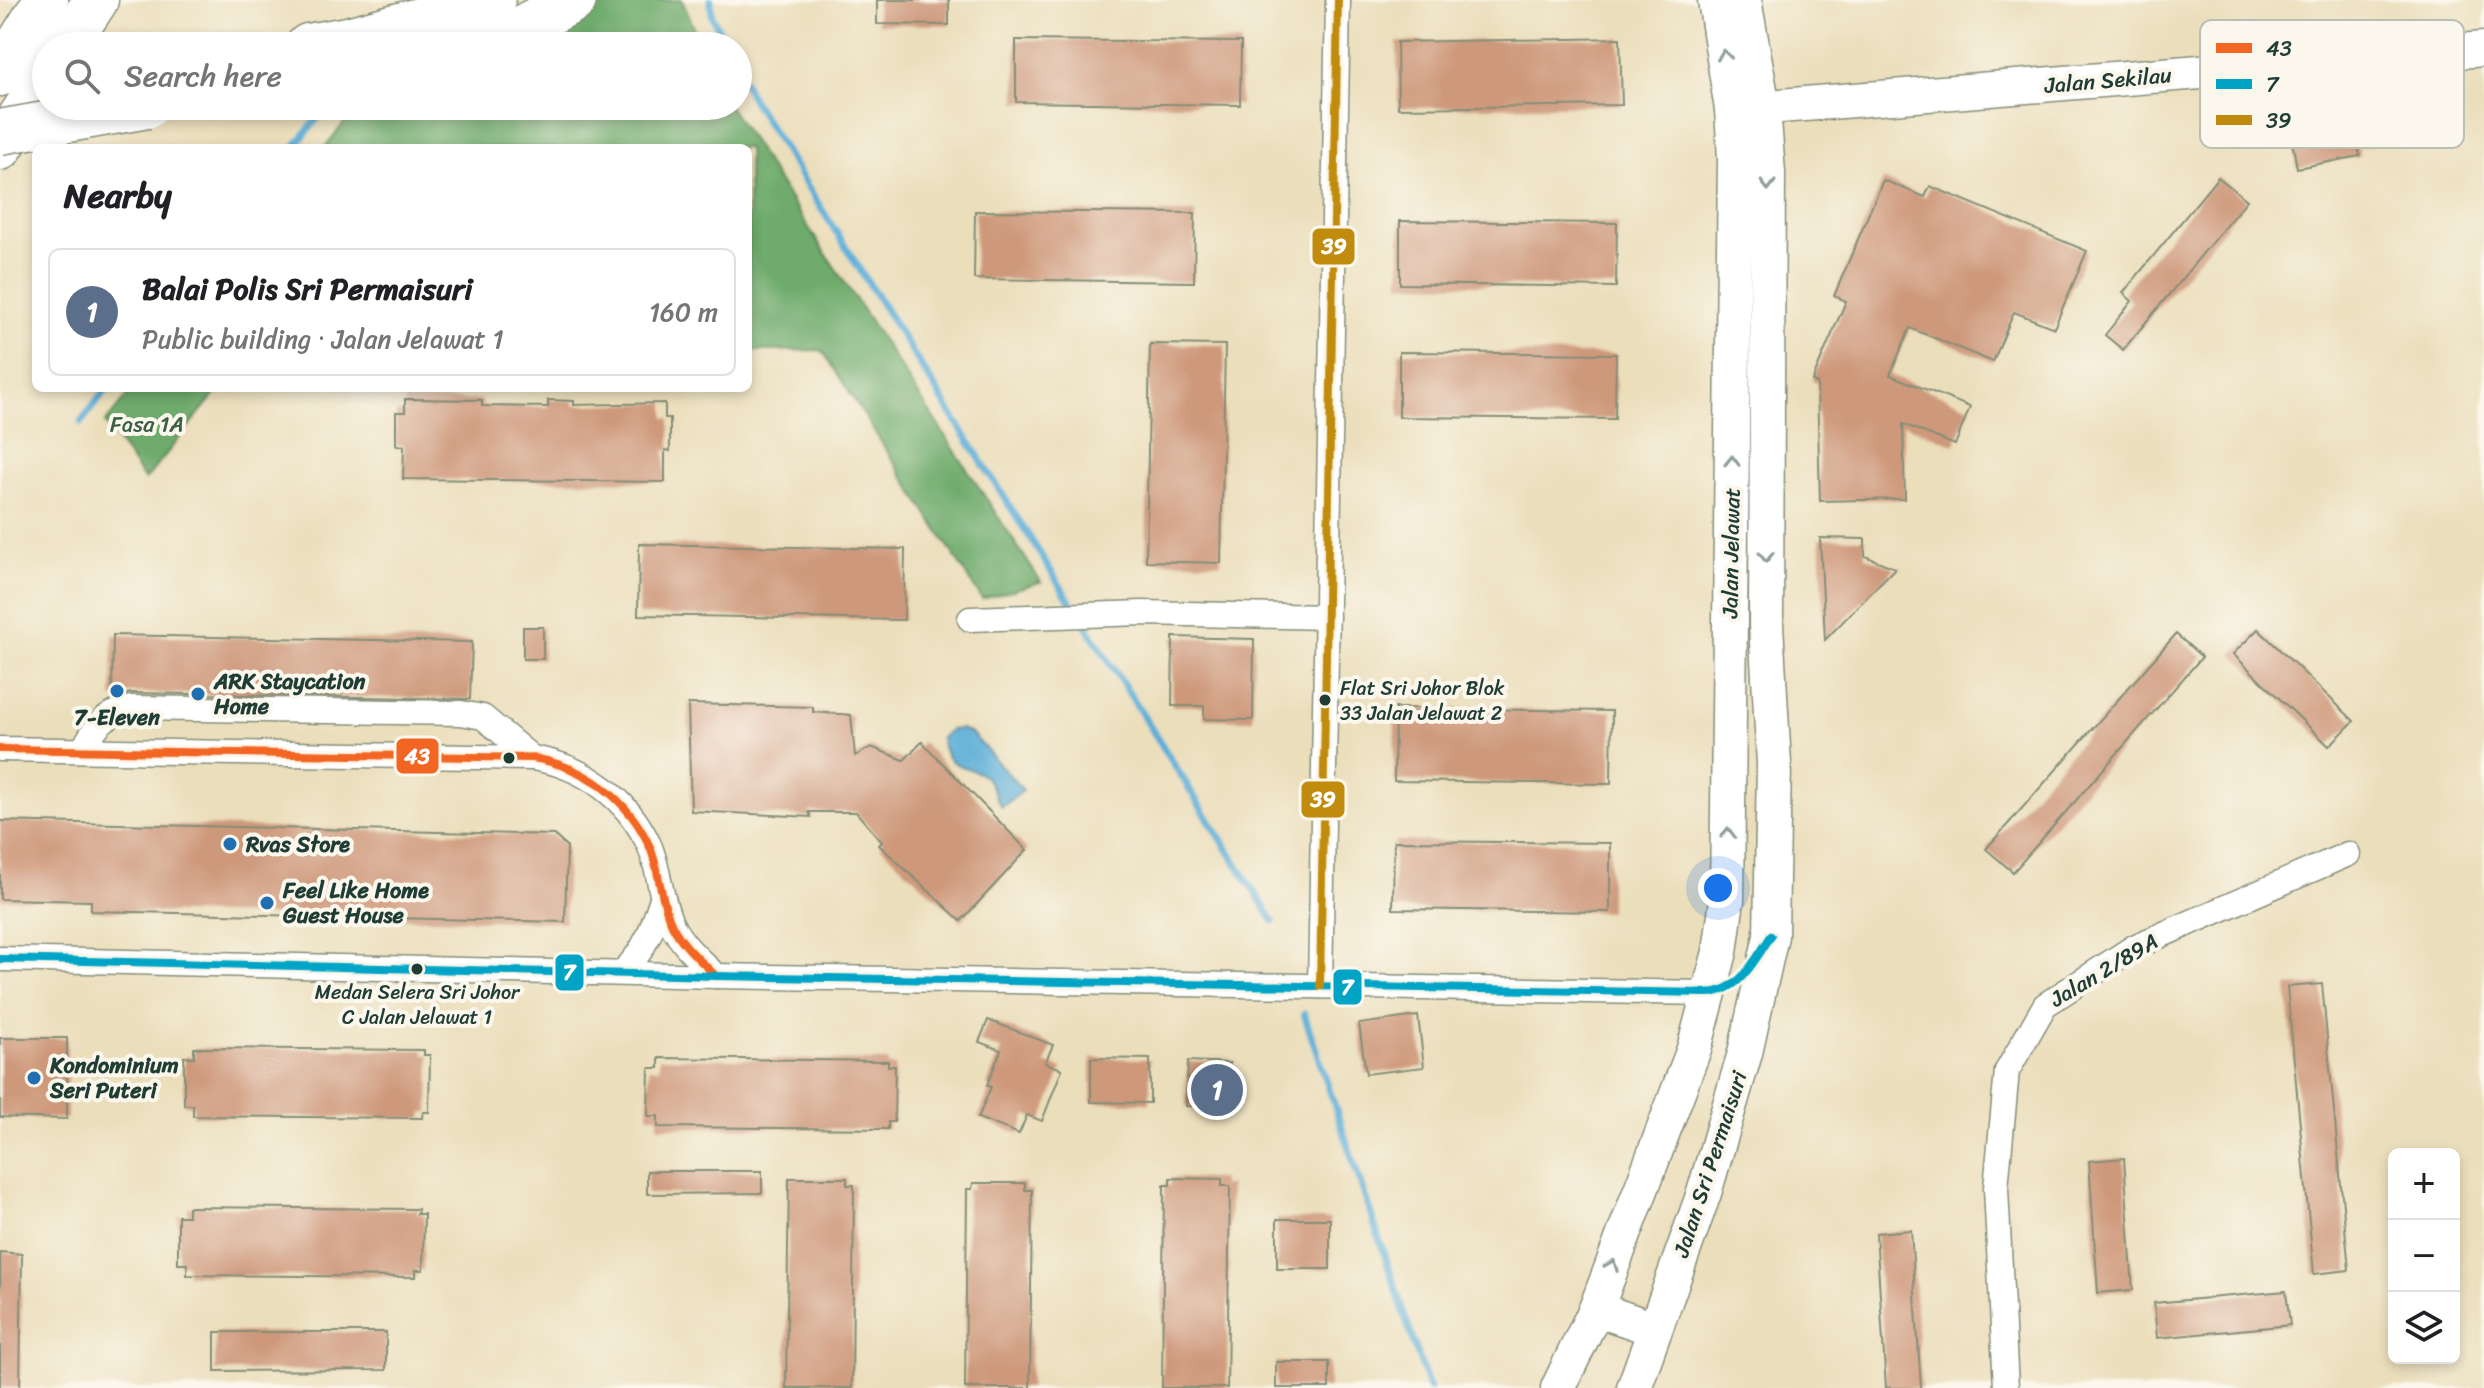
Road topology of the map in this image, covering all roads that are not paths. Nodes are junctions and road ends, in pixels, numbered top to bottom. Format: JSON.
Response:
{"nodes":[{"id":1,"x":46,"y":0,"type":"edge"},
{"id":2,"x":96,"y":0,"type":"edge"},
{"id":3,"x":493,"y":0,"type":"edge"},
{"id":4,"x":574,"y":0,"type":"edge"},
{"id":5,"x":1338,"y":0,"type":"edge"},
{"id":6,"x":1715,"y":0,"type":"edge"},
{"id":7,"x":1744,"y":0,"type":"edge"},
{"id":8,"x":75,"y":32,"type":"edge"},
{"id":9,"x":374,"y":32,"type":"edge"},
{"id":10,"x":511,"y":32,"type":"edge"},
{"id":11,"x":2484,"y":49,"type":"edge"},
{"id":12,"x":2464,"y":51,"type":"edge"},
{"id":13,"x":2200,"y":72,"type":"edge"},
{"id":14,"x":0,"y":74,"type":"edge"},
{"id":15,"x":32,"y":96,"type":"edge"},
{"id":16,"x":32,"y":99,"type":"edge"},
{"id":17,"x":0,"y":102,"type":"edge"},
{"id":18,"x":1748,"y":108,"type":"junction"},
{"id":19,"x":68,"y":120,"type":"edge"},
{"id":20,"x":0,"y":132,"type":"edge"},
{"id":21,"x":0,"y":148,"type":"edge"},
{"id":22,"x":1327,"y":617,"type":"junction"},
{"id":23,"x":970,"y":619,"type":"dead end"},
{"id":24,"x":0,"y":749,"type":"edge"},
{"id":25,"x":83,"y":750,"type":"junction"},
{"id":26,"x":532,"y":758,"type":"junction"},
{"id":27,"x":2348,"y":854,"type":"dead end"},
{"id":28,"x":662,"y":898,"type":"junction"},
{"id":29,"x":1771,"y":936,"type":"junction"},
{"id":30,"x":0,"y":959,"type":"edge"},
{"id":31,"x":622,"y":972,"type":"junction"},
{"id":32,"x":716,"y":976,"type":"junction"},
{"id":33,"x":1320,"y":986,"type":"junction"},
{"id":34,"x":1707,"y":993,"type":"junction"},
{"id":35,"x":1745,"y":1053,"type":"junction"},
{"id":36,"x":1596,"y":1309,"type":"junction"},
{"id":37,"x":1654,"y":1329,"type":"junction"},
{"id":38,"x":1558,"y":1388,"type":"edge"},
{"id":39,"x":1634,"y":1388,"type":"edge"},
{"id":40,"x":2006,"y":1388,"type":"edge"}],
"edges":[{"from":1,"to":14,"type":"highway"},
{"from":2,"to":8,"type":"highway"},
{"from":3,"to":9,"type":"highway"},
{"from":4,"to":10,"type":"highway"},
{"from":5,"to":22,"type":"street"},
{"from":18,"to":6,"type":"street","one_way":true},
{"from":7,"to":18,"type":"street"},
{"from":11,"to":12,"type":"street","name":"Jalan Sekilau"},
{"from":13,"to":18,"type":"street","name":"Jalan Sekilau"},
{"from":15,"to":17,"type":"highway"},
{"from":16,"to":21,"type":"highway"},
{"from":18,"to":29,"type":"street","name":"Jalan Jelawat","one_way":true},
{"from":34,"to":18,"type":"street","name":"Jalan Jelawat","one_way":true},
{"from":19,"to":20,"type":"highway","bridge":true},
{"from":22,"to":23,"type":"street"},
{"from":22,"to":33,"type":"street"},
{"from":24,"to":25,"type":"street"},
{"from":25,"to":26,"type":"street"},
{"from":25,"to":26,"type":"street"},
{"from":26,"to":28,"type":"street"},
{"from":27,"to":40,"type":"street","name":"Jalan 2/89A"},
{"from":28,"to":31,"type":"street"},
{"from":28,"to":32,"type":"street"},
{"from":29,"to":34,"type":"street"},
{"from":29,"to":35,"type":"street","name":"Jalan Sri Permaisuri"},
{"from":30,"to":31,"type":"street"},
{"from":31,"to":32,"type":"street"},
{"from":32,"to":33,"type":"street"},
{"from":33,"to":34,"type":"street"},
{"from":34,"to":35,"type":"street"},
{"from":36,"to":34,"type":"street","one_way":true},
{"from":35,"to":37,"type":"street","name":"Jalan Sri Permaisuri"},
{"from":36,"to":37,"type":"street"},
{"from":36,"to":38,"type":"street"},
{"from":37,"to":39,"type":"street","name":"Jalan Sri Permaisuri"}]}
